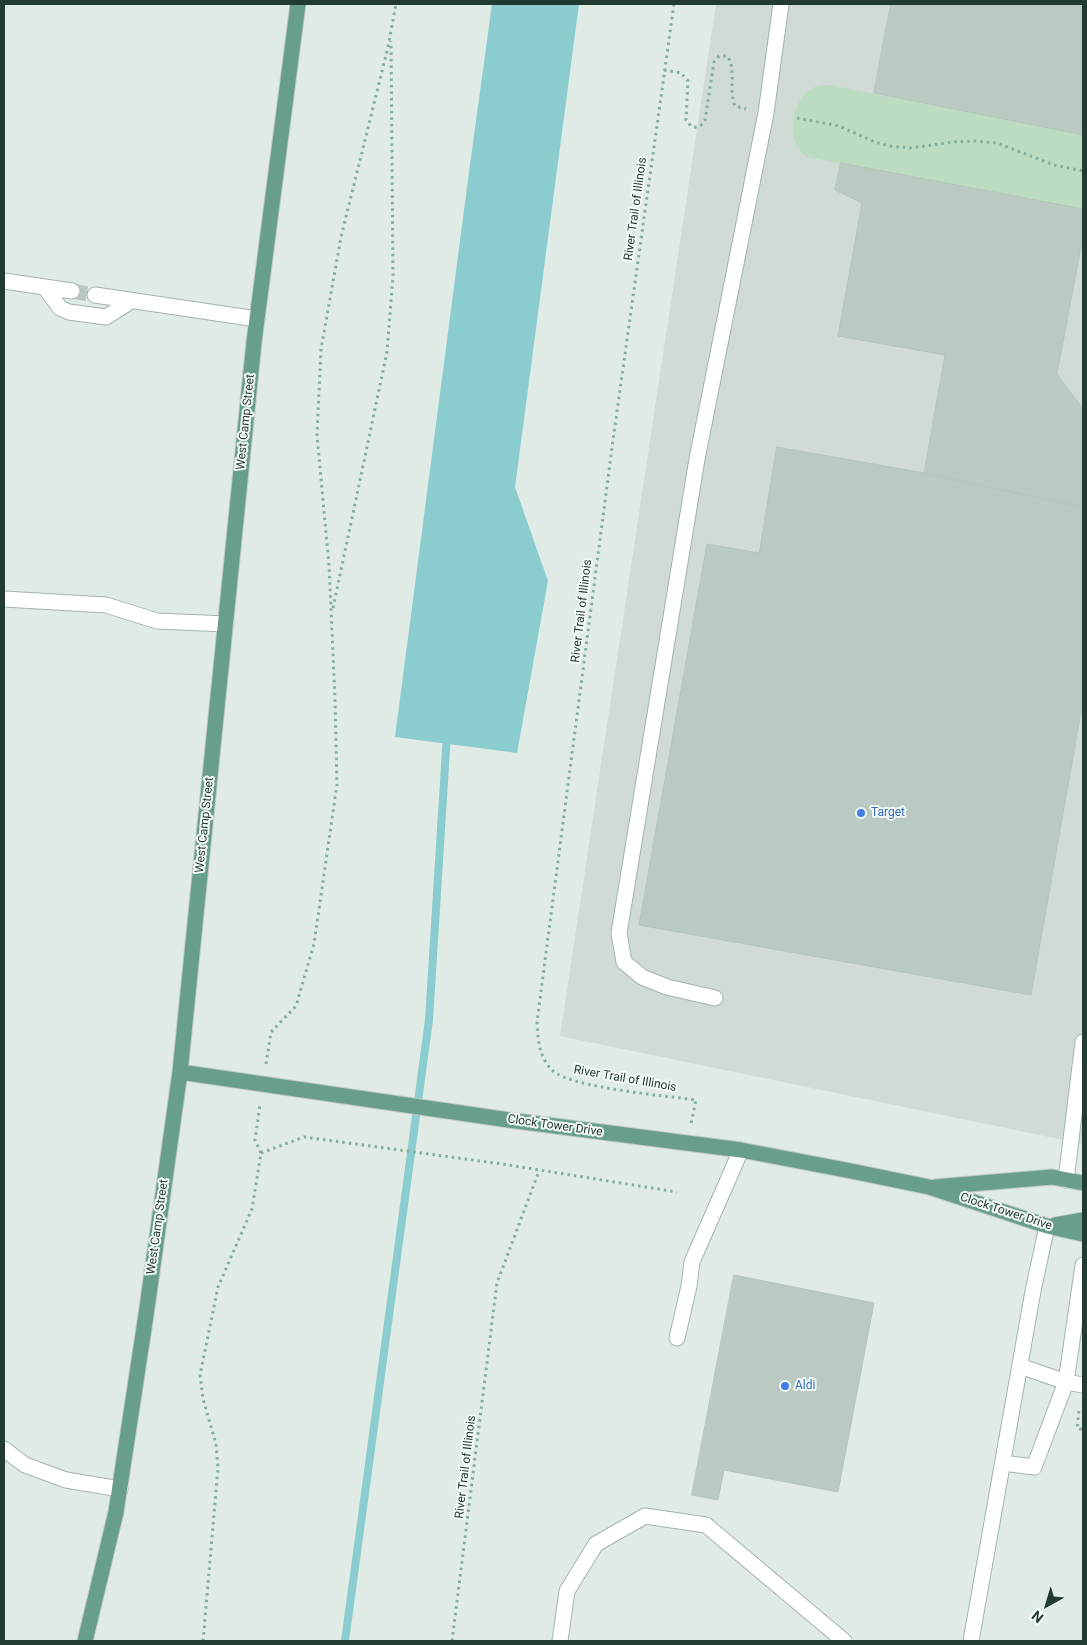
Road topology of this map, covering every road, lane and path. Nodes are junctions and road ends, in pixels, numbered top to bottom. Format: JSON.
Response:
{"nodes":[{"id":1,"x":298,"y":4,"type":"edge"},
{"id":2,"x":396,"y":4,"type":"edge"},
{"id":3,"x":674,"y":4,"type":"edge"},
{"id":4,"x":781,"y":4,"type":"edge"},
{"id":5,"x":391,"y":32,"type":"junction"},
{"id":6,"x":664,"y":70,"type":"junction"},
{"id":7,"x":748,"y":110,"type":"dead end"},
{"id":8,"x":797,"y":118,"type":"dead end"},
{"id":9,"x":1083,"y":171,"type":"edge"},
{"id":10,"x":4,"y":282,"type":"edge"},
{"id":11,"x":45,"y":288,"type":"junction"},
{"id":12,"x":72,"y":291,"type":"tunnel mouth"},
{"id":13,"x":95,"y":295,"type":"tunnel mouth"},
{"id":14,"x":131,"y":301,"type":"junction"},
{"id":15,"x":258,"y":319,"type":"junction"},
{"id":16,"x":4,"y":599,"type":"edge"},
{"id":17,"x":332,"y":614,"type":"junction"},
{"id":18,"x":226,"y":624,"type":"junction"},
{"id":19,"x":715,"y":998,"type":"dead end"},
{"id":20,"x":271,"y":1032,"type":"dead end"},
{"id":21,"x":1083,"y":1042,"type":"edge"},
{"id":22,"x":180,"y":1072,"type":"junction"},
{"id":23,"x":696,"y":1100,"type":"dead end"},
{"id":24,"x":255,"y":1140,"type":"dead end"},
{"id":25,"x":741,"y":1150,"type":"junction"},
{"id":26,"x":261,"y":1153,"type":"junction"},
{"id":27,"x":539,"y":1172,"type":"junction"},
{"id":28,"x":1066,"y":1180,"type":"junction"},
{"id":29,"x":1083,"y":1183,"type":"edge"},
{"id":30,"x":929,"y":1187,"type":"junction"},
{"id":31,"x":676,"y":1192,"type":"dead end"},
{"id":32,"x":1083,"y":1220,"type":"edge"},
{"id":33,"x":1047,"y":1226,"type":"junction"},
{"id":34,"x":1083,"y":1234,"type":"edge"},
{"id":35,"x":1083,"y":1265,"type":"edge"},
{"id":36,"x":677,"y":1338,"type":"dead end"},
{"id":37,"x":1020,"y":1366,"type":"junction"},
{"id":38,"x":1066,"y":1382,"type":"junction"},
{"id":39,"x":1083,"y":1385,"type":"edge"},
{"id":40,"x":1080,"y":1406,"type":"dead end"},
{"id":41,"x":1083,"y":1430,"type":"edge"},
{"id":42,"x":4,"y":1449,"type":"edge"},
{"id":43,"x":1003,"y":1463,"type":"junction"},
{"id":44,"x":120,"y":1489,"type":"junction"},
{"id":45,"x":85,"y":1641,"type":"edge"},
{"id":46,"x":203,"y":1641,"type":"edge"},
{"id":47,"x":452,"y":1641,"type":"edge"},
{"id":48,"x":560,"y":1641,"type":"edge"},
{"id":49,"x":844,"y":1641,"type":"edge"},
{"id":50,"x":971,"y":1641,"type":"edge"}],
"edges":[{"from":1,"to":15,"type":"main road","name":"West Camp Street"},
{"from":2,"to":5,"type":"path"},
{"from":3,"to":6,"type":"path","name":"River Trail of Illinois"},
{"from":4,"to":19,"type":"lane"},
{"from":5,"to":17,"type":"path"},
{"from":5,"to":17,"type":"path"},
{"from":6,"to":7,"type":"path"},
{"from":6,"to":23,"type":"path","name":"River Trail of Illinois"},
{"from":8,"to":9,"type":"path"},
{"from":10,"to":11,"type":"lane"},
{"from":11,"to":12,"type":"lane"},
{"from":11,"to":14,"type":"lane"},
{"from":13,"to":14,"type":"lane"},
{"from":14,"to":15,"type":"lane"},
{"from":15,"to":18,"type":"main road","name":"West Camp Street"},
{"from":16,"to":18,"type":"lane"},
{"from":17,"to":20,"type":"path"},
{"from":18,"to":22,"type":"main road","name":"West Camp Street"},
{"from":21,"to":28,"type":"lane"},
{"from":22,"to":25,"type":"main road","name":"Clock Tower Drive"},
{"from":22,"to":44,"type":"main road","name":"West Camp Street"},
{"from":24,"to":26,"type":"path"},
{"from":25,"to":30,"type":"main road","name":"Clock Tower Drive"},
{"from":25,"to":36,"type":"lane"},
{"from":26,"to":27,"type":"path"},
{"from":26,"to":46,"type":"path"},
{"from":27,"to":31,"type":"path"},
{"from":27,"to":47,"type":"path","name":"River Trail of Illinois"},
{"from":28,"to":29,"type":"main road","name":"Clock Tower Drive"},
{"from":28,"to":30,"type":"main road","name":"Clock Tower Drive"},
{"from":30,"to":33,"type":"main road","name":"Clock Tower Drive"},
{"from":32,"to":33,"type":"main road"},
{"from":33,"to":34,"type":"main road","name":"Clock Tower Drive"},
{"from":33,"to":37,"type":"lane"},
{"from":35,"to":38,"type":"lane"},
{"from":37,"to":38,"type":"lane"},
{"from":37,"to":43,"type":"lane"},
{"from":38,"to":39,"type":"lane"},
{"from":38,"to":43,"type":"lane"},
{"from":40,"to":41,"type":"path"},
{"from":42,"to":44,"type":"lane"},
{"from":43,"to":50,"type":"lane"},
{"from":44,"to":45,"type":"main road","name":"West Camp Street"},
{"from":48,"to":49,"type":"lane"}]}
